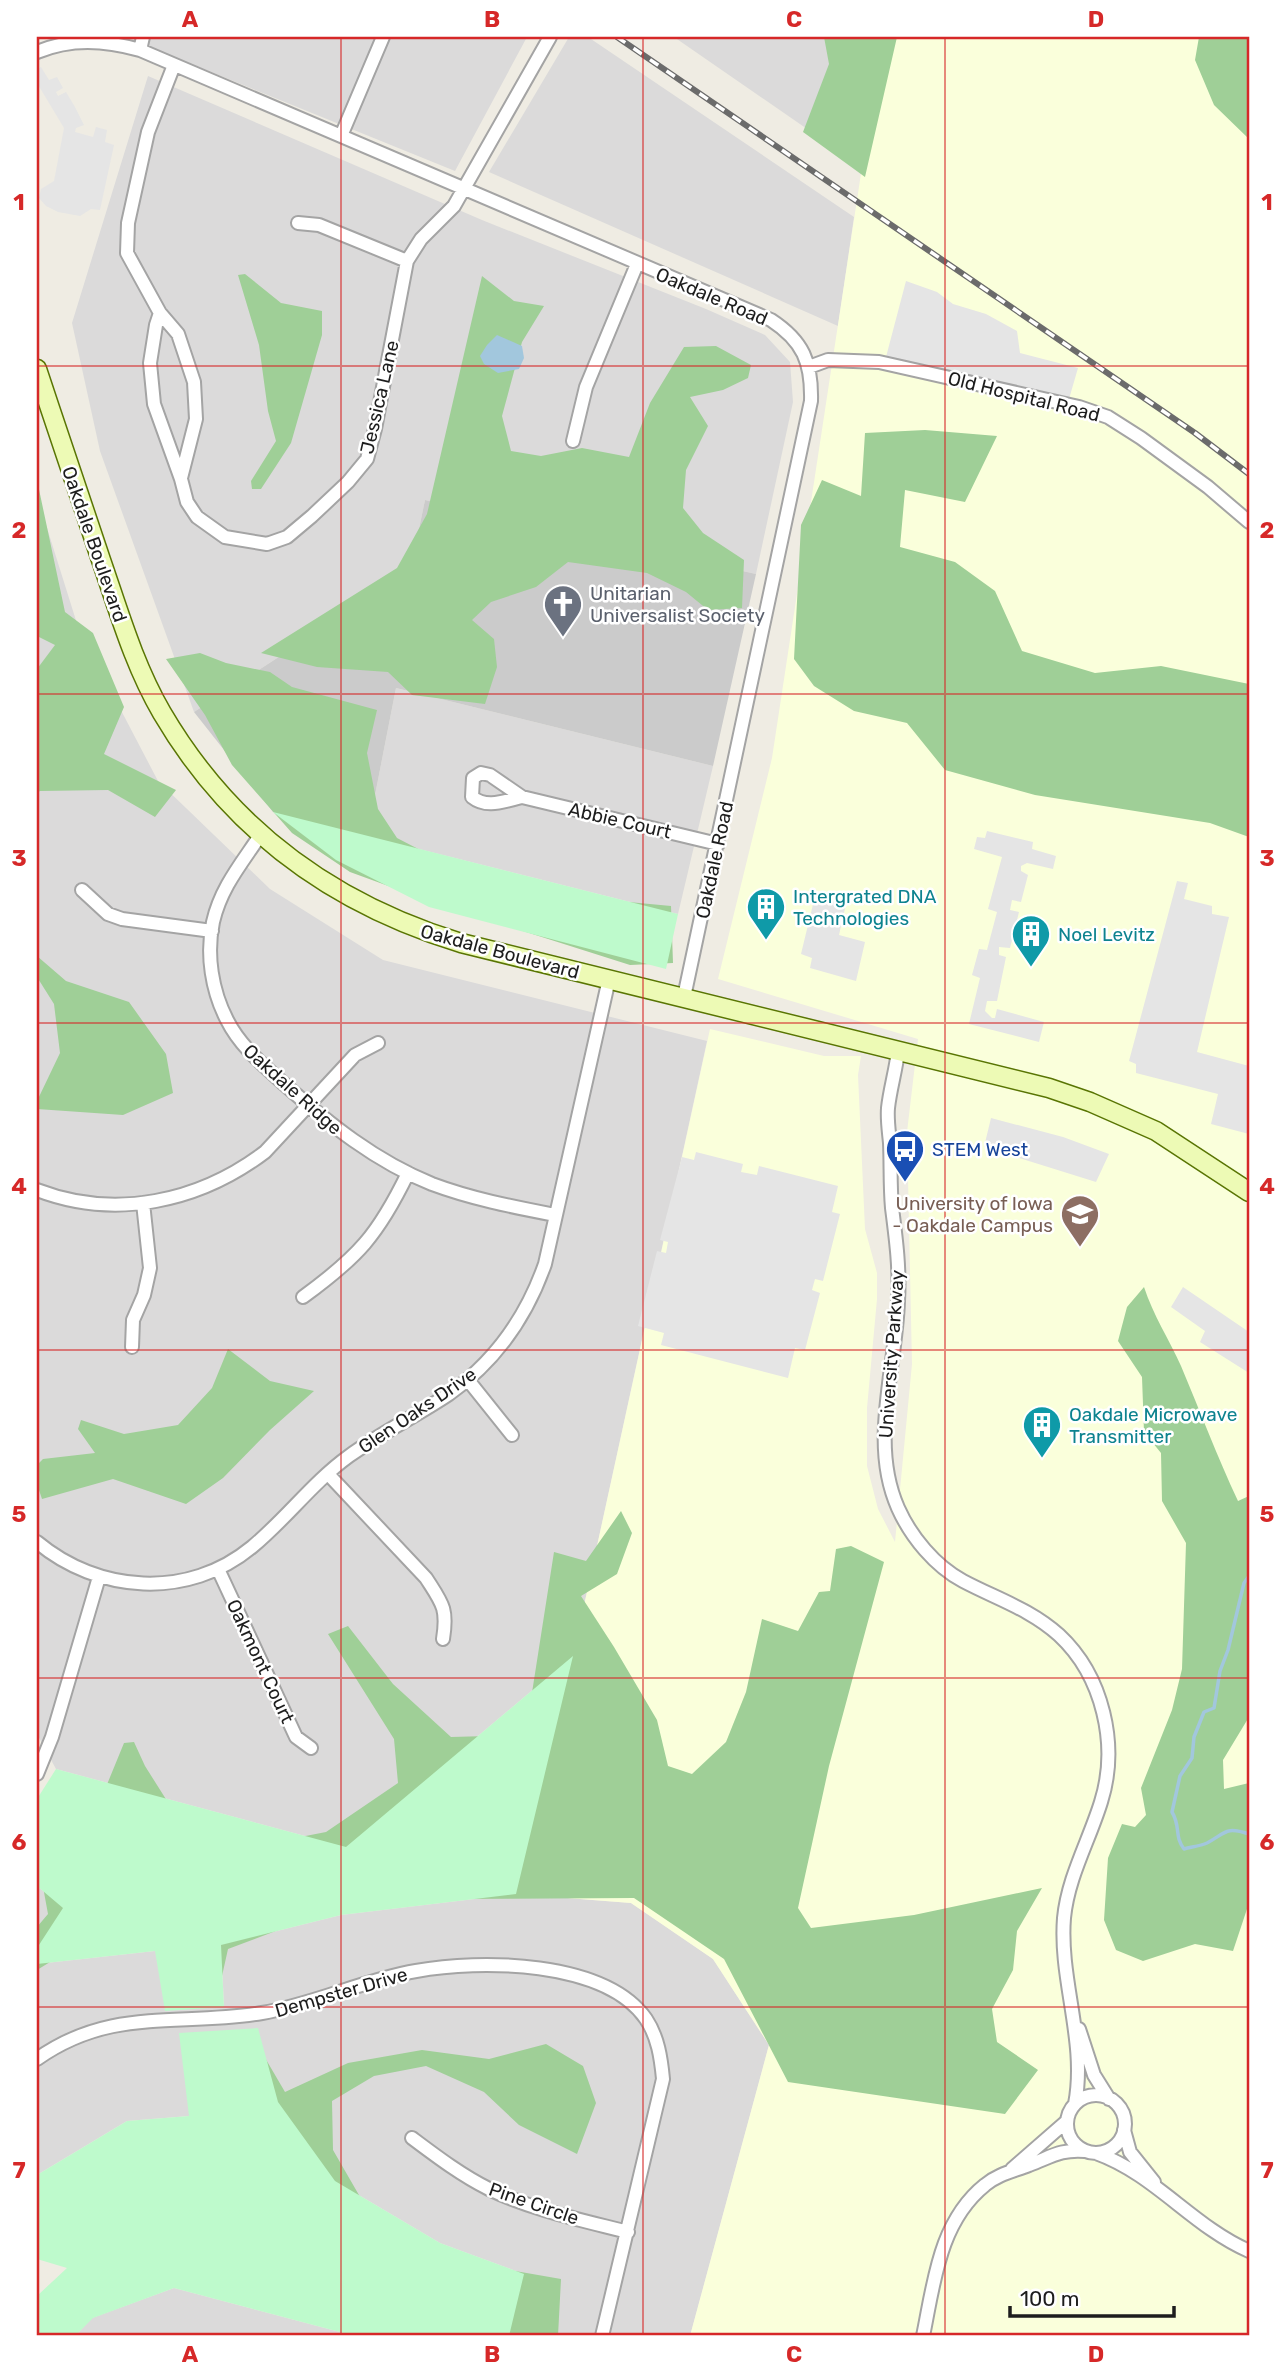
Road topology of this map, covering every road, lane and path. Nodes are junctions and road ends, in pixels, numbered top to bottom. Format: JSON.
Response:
{"nodes":[{"id":1,"x":143,"y":37,"type":"edge"},
{"id":2,"x":383,"y":37,"type":"edge"},
{"id":3,"x":550,"y":37,"type":"edge"},
{"id":4,"x":140,"y":50,"type":"junction"},
{"id":5,"x":37,"y":52,"type":"edge"},
{"id":6,"x":174,"y":65,"type":"junction"},
{"id":7,"x":341,"y":136,"type":"junction"},
{"id":8,"x":463,"y":189,"type":"junction"},
{"id":9,"x":298,"y":223,"type":"dead end"},
{"id":10,"x":407,"y":261,"type":"junction"},
{"id":11,"x":637,"y":264,"type":"junction"},
{"id":12,"x":160,"y":313,"type":"junction"},
{"id":13,"x":809,"y":367,"type":"junction"},
{"id":14,"x":37,"y":369,"type":"edge"},
{"id":15,"x":573,"y":441,"type":"dead end"},
{"id":16,"x":181,"y":479,"type":"junction"},
{"id":17,"x":1249,"y":522,"type":"edge"},
{"id":18,"x":522,"y":797,"type":"dead end"},
{"id":19,"x":261,"y":834,"type":"junction"},
{"id":20,"x":718,"y":844,"type":"junction"},
{"id":21,"x":82,"y":890,"type":"dead end"},
{"id":22,"x":212,"y":931,"type":"junction"},
{"id":23,"x":609,"y":979,"type":"junction"},
{"id":24,"x":684,"y":997,"type":"junction"},
{"id":25,"x":378,"y":1043,"type":"dead end"},
{"id":26,"x":898,"y":1051,"type":"junction"},
{"id":27,"x":309,"y":1107,"type":"junction"},
{"id":28,"x":408,"y":1173,"type":"junction"},
{"id":29,"x":37,"y":1190,"type":"edge"},
{"id":30,"x":1249,"y":1192,"type":"edge"},
{"id":31,"x":143,"y":1203,"type":"junction"},
{"id":32,"x":555,"y":1216,"type":"junction"},
{"id":33,"x":303,"y":1297,"type":"dead end"},
{"id":34,"x":132,"y":1347,"type":"dead end"},
{"id":35,"x":468,"y":1380,"type":"junction"},
{"id":36,"x":512,"y":1435,"type":"dead end"},
{"id":37,"x":328,"y":1474,"type":"junction"},
{"id":38,"x":37,"y":1542,"type":"edge"},
{"id":39,"x":218,"y":1569,"type":"junction"},
{"id":40,"x":99,"y":1577,"type":"junction"},
{"id":41,"x":443,"y":1639,"type":"dead end"},
{"id":42,"x":311,"y":1748,"type":"dead end"},
{"id":43,"x":37,"y":1774,"type":"edge"},
{"id":44,"x":1073,"y":2014,"type":"junction"},
{"id":45,"x":37,"y":2059,"type":"edge"},
{"id":46,"x":1110,"y":2099,"type":"junction"},
{"id":47,"x":1075,"y":2104,"type":"junction"},
{"id":48,"x":1067,"y":2121,"type":"junction"},
{"id":49,"x":1124,"y":2130,"type":"junction"},
{"id":50,"x":412,"y":2138,"type":"dead end"},
{"id":51,"x":1091,"y":2152,"type":"junction"},
{"id":52,"x":1010,"y":2171,"type":"junction"},
{"id":53,"x":1158,"y":2188,"type":"junction"},
{"id":54,"x":628,"y":2232,"type":"junction"},
{"id":55,"x":1249,"y":2251,"type":"edge"},
{"id":56,"x":602,"y":2336,"type":"edge"},
{"id":57,"x":923,"y":2336,"type":"edge"}],
"edges":[{"from":1,"to":4,"type":"street"},
{"from":2,"to":7,"type":"street"},
{"from":3,"to":8,"type":"street","name":"Jessica Lane"},
{"from":4,"to":5,"type":"street","name":"Oakdale Road"},
{"from":4,"to":6,"type":"street","name":"Oakdale Road"},
{"from":6,"to":7,"type":"street","name":"Oakdale Road"},
{"from":6,"to":12,"type":"street"},
{"from":7,"to":8,"type":"street","name":"Oakdale Road"},
{"from":8,"to":10,"type":"street","name":"Jessica Lane"},
{"from":8,"to":11,"type":"street","name":"Oakdale Road"},
{"from":9,"to":10,"type":"street"},
{"from":10,"to":16,"type":"street","name":"Jessica Lane"},
{"from":11,"to":13,"type":"street","name":"Oakdale Road"},
{"from":11,"to":15,"type":"street"},
{"from":12,"to":16,"type":"street","name":"Jessica Lane"},
{"from":12,"to":16,"type":"street"},
{"from":13,"to":17,"type":"street","name":"Old Hospital Road"},
{"from":13,"to":20,"type":"street","name":"Oakdale Road"},
{"from":14,"to":19,"type":"main road","name":"Oakdale Boulevard"},
{"from":18,"to":20,"type":"street","name":"Abbie Court"},
{"from":19,"to":22,"type":"street","name":"Oakdale Ridge"},
{"from":19,"to":23,"type":"main road","name":"Oakdale Boulevard"},
{"from":20,"to":24,"type":"street","name":"Oakdale Road"},
{"from":21,"to":22,"type":"street"},
{"from":22,"to":27,"type":"street","name":"Oakdale Ridge"},
{"from":23,"to":24,"type":"main road","name":"Oakdale Boulevard"},
{"from":23,"to":32,"type":"street","name":"Glen Oaks Drive"},
{"from":24,"to":26,"type":"main road","name":"Oakdale Boulevard"},
{"from":25,"to":27,"type":"street"},
{"from":26,"to":30,"type":"main road","name":"Oakdale Boulevard"},
{"from":26,"to":44,"type":"street","name":"University Parkway"},
{"from":27,"to":28,"type":"street","name":"Oakdale Ridge"},
{"from":27,"to":31,"type":"street"},
{"from":28,"to":32,"type":"street","name":"Oakdale Ridge"},
{"from":28,"to":33,"type":"street"},
{"from":29,"to":31,"type":"street"},
{"from":31,"to":34,"type":"street"},
{"from":32,"to":35,"type":"street","name":"Glen Oaks Drive"},
{"from":35,"to":36,"type":"street"},
{"from":35,"to":37,"type":"street","name":"Glen Oaks Drive"},
{"from":37,"to":39,"type":"street","name":"Glen Oaks Drive"},
{"from":37,"to":41,"type":"street"},
{"from":38,"to":40,"type":"street","name":"Glen Oaks Drive"},
{"from":39,"to":40,"type":"street","name":"Glen Oaks Drive"},
{"from":39,"to":42,"type":"street","name":"Oakmont Court"},
{"from":40,"to":43,"type":"street"},
{"from":44,"to":46,"type":"street","name":"University Parkway"},
{"from":44,"to":47,"type":"street","name":"University Parkway"},
{"from":45,"to":54,"type":"street","name":"Dempster Drive"},
{"from":46,"to":47,"type":"street"},
{"from":46,"to":49,"type":"street"},
{"from":47,"to":48,"type":"street"},
{"from":48,"to":51,"type":"street"},
{"from":48,"to":52,"type":"street"},
{"from":49,"to":51,"type":"street"},
{"from":49,"to":53,"type":"street"},
{"from":50,"to":54,"type":"street","name":"Pine Circle"},
{"from":51,"to":52,"type":"street"},
{"from":51,"to":53,"type":"street"},
{"from":52,"to":57,"type":"street"},
{"from":53,"to":55,"type":"street"},
{"from":54,"to":56,"type":"street","name":"Dempster Drive"}]}
